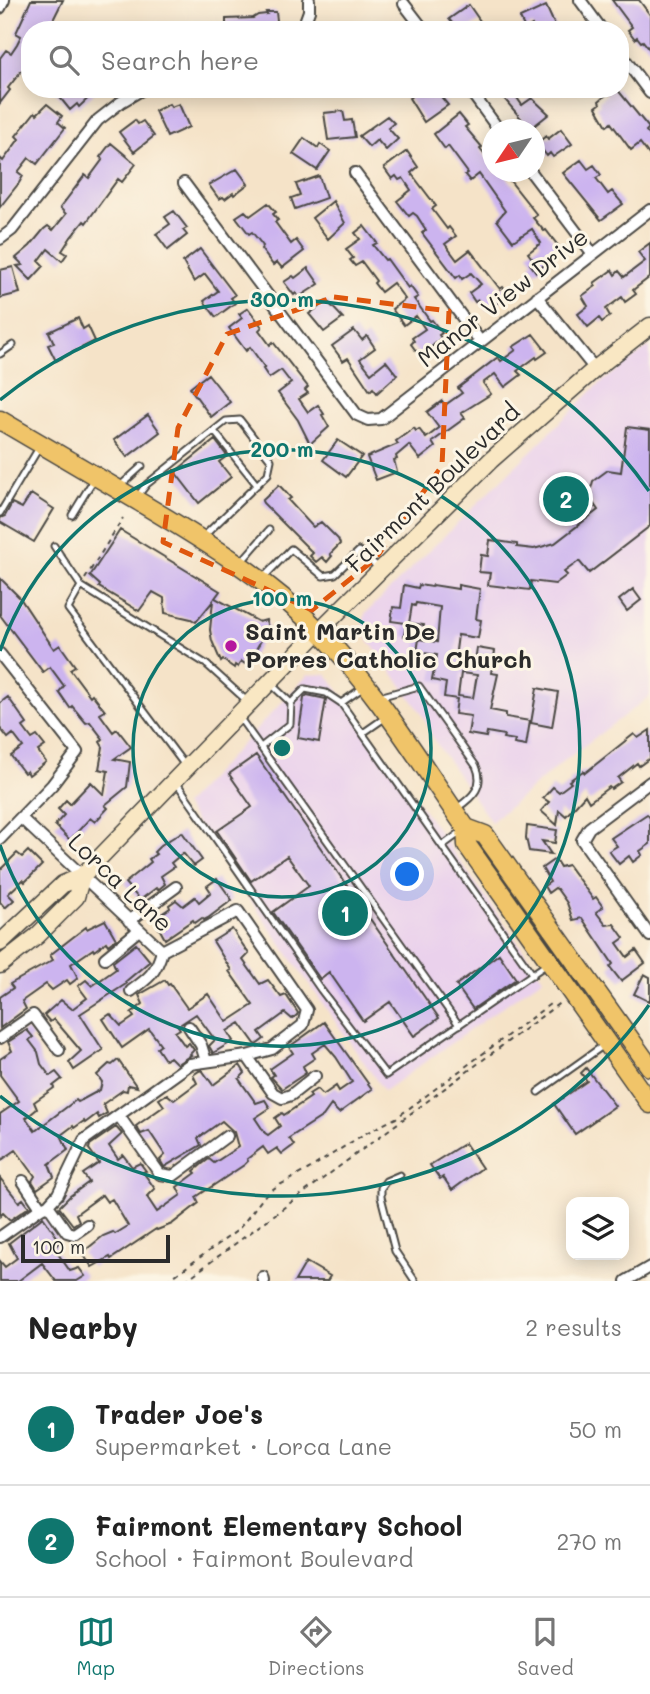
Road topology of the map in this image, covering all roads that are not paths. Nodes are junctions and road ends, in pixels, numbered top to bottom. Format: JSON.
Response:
{"nodes":[{"id":1,"x":4,"y":0,"type":"edge"},
{"id":2,"x":309,"y":0,"type":"edge"},
{"id":3,"x":580,"y":0,"type":"edge"},
{"id":4,"x":404,"y":4,"type":"dead end"},
{"id":5,"x":0,"y":8,"type":"edge"},
{"id":6,"x":305,"y":21,"type":"edge"},
{"id":7,"x":417,"y":21,"type":"edge"},
{"id":8,"x":596,"y":21,"type":"edge"},
{"id":9,"x":629,"y":65,"type":"edge"},
{"id":10,"x":650,"y":93,"type":"edge"},
{"id":11,"x":128,"y":98,"type":"edge"},
{"id":12,"x":476,"y":98,"type":"edge"},
{"id":13,"x":491,"y":119,"type":"edge"},
{"id":14,"x":355,"y":173,"type":"dead end"},
{"id":15,"x":539,"y":182,"type":"edge"},
{"id":16,"x":184,"y":183,"type":"dead end"},
{"id":17,"x":650,"y":210,"type":"edge"},
{"id":18,"x":0,"y":239,"type":"edge"},
{"id":19,"x":593,"y":254,"type":"junction"},
{"id":20,"x":537,"y":297,"type":"junction"},
{"id":21,"x":650,"y":326,"type":"edge"},
{"id":22,"x":480,"y":341,"type":"junction"},
{"id":23,"x":13,"y":345,"type":"dead end"},
{"id":24,"x":0,"y":354,"type":"edge"},
{"id":25,"x":595,"y":369,"type":"junction"},
{"id":26,"x":0,"y":420,"type":"edge"},
{"id":27,"x":214,"y":430,"type":"junction"},
{"id":28,"x":41,"y":444,"type":"junction"},
{"id":29,"x":142,"y":466,"type":"dead end"},
{"id":30,"x":96,"y":476,"type":"junction"},
{"id":31,"x":257,"y":485,"type":"junction"},
{"id":32,"x":117,"y":489,"type":"junction"},
{"id":33,"x":135,"y":500,"type":"junction"},
{"id":34,"x":0,"y":513,"type":"edge"},
{"id":35,"x":72,"y":515,"type":"dead end"},
{"id":36,"x":269,"y":530,"type":"dead end"},
{"id":37,"x":202,"y":538,"type":"junction"},
{"id":38,"x":54,"y":546,"type":"dead end"},
{"id":39,"x":239,"y":563,"type":"junction"},
{"id":40,"x":381,"y":570,"type":"junction"},
{"id":41,"x":261,"y":580,"type":"junction"},
{"id":42,"x":81,"y":586,"type":"junction"},
{"id":43,"x":319,"y":631,"type":"junction"},
{"id":44,"x":0,"y":654,"type":"edge"},
{"id":45,"x":269,"y":682,"type":"junction"},
{"id":46,"x":371,"y":691,"type":"junction"},
{"id":47,"x":291,"y":703,"type":"junction"},
{"id":48,"x":341,"y":703,"type":"junction"},
{"id":49,"x":243,"y":709,"type":"junction"},
{"id":50,"x":388,"y":715,"type":"junction"},
{"id":51,"x":363,"y":733,"type":"junction"},
{"id":52,"x":261,"y":747,"type":"junction"},
{"id":53,"x":180,"y":773,"type":"junction"},
{"id":54,"x":650,"y":782,"type":"edge"},
{"id":55,"x":454,"y":810,"type":"junction"},
{"id":56,"x":21,"y":818,"type":"junction"},
{"id":57,"x":466,"y":828,"type":"junction"},
{"id":58,"x":0,"y":839,"type":"edge"},
{"id":59,"x":442,"y":846,"type":"junction"},
{"id":60,"x":82,"y":876,"type":"junction"},
{"id":61,"x":176,"y":887,"type":"dead end"},
{"id":62,"x":129,"y":921,"type":"junction"},
{"id":63,"x":139,"y":930,"type":"junction"},
{"id":64,"x":650,"y":936,"type":"edge"},
{"id":65,"x":0,"y":943,"type":"edge"},
{"id":66,"x":162,"y":951,"type":"junction"},
{"id":67,"x":105,"y":958,"type":"dead end"},
{"id":68,"x":550,"y":962,"type":"junction"},
{"id":69,"x":0,"y":965,"type":"edge"},
{"id":70,"x":533,"y":975,"type":"junction"},
{"id":71,"x":586,"y":976,"type":"junction"},
{"id":72,"x":571,"y":991,"type":"junction"},
{"id":73,"x":131,"y":992,"type":"dead end"},
{"id":74,"x":459,"y":1026,"type":"junction"},
{"id":75,"x":189,"y":1027,"type":"dead end"},
{"id":76,"x":0,"y":1038,"type":"edge"},
{"id":77,"x":606,"y":1043,"type":"junction"},
{"id":78,"x":59,"y":1051,"type":"dead end"},
{"id":79,"x":247,"y":1056,"type":"junction"},
{"id":80,"x":206,"y":1061,"type":"junction"},
{"id":81,"x":650,"y":1068,"type":"edge"},
{"id":82,"x":315,"y":1076,"type":"dead end"},
{"id":83,"x":538,"y":1092,"type":"dead end"},
{"id":84,"x":650,"y":1104,"type":"edge"},
{"id":85,"x":119,"y":1116,"type":"junction"},
{"id":86,"x":226,"y":1136,"type":"dead end"},
{"id":87,"x":400,"y":1175,"type":"dead end"},
{"id":88,"x":23,"y":1181,"type":"dead end"},
{"id":89,"x":44,"y":1207,"type":"junction"},
{"id":90,"x":87,"y":1225,"type":"dead end"},
{"id":91,"x":0,"y":1237,"type":"edge"},
{"id":92,"x":650,"y":1267,"type":"edge"},
{"id":93,"x":415,"y":1281,"type":"edge"},
{"id":94,"x":626,"y":1281,"type":"edge"}],
"edges":[{"from":1,"to":5,"type":"street"},
{"from":2,"to":6,"type":"street"},
{"from":3,"to":8,"type":"street"},
{"from":4,"to":7,"type":"street"},
{"from":9,"to":10,"type":"street"},
{"from":11,"to":18,"type":"street"},
{"from":12,"to":13,"type":"street"},
{"from":14,"to":22,"type":"street"},
{"from":15,"to":19,"type":"street"},
{"from":16,"to":22,"type":"street","name":"Manor View Drive"},
{"from":17,"to":19,"type":"street","name":"Manor View Drive"},
{"from":19,"to":20,"type":"street","name":"Manor View Drive"},
{"from":20,"to":22,"type":"street","name":"Manor View Drive"},
{"from":20,"to":25,"type":"street"},
{"from":21,"to":25,"type":"main road","name":"Fairmont Boulevard"},
{"from":23,"to":24,"type":"lane"},
{"from":25,"to":40,"type":"main road","name":"Fairmont Boulevard"},
{"from":26,"to":28,"type":"main road"},
{"from":27,"to":31,"type":"lane"},
{"from":27,"to":31,"type":"lane"},
{"from":27,"to":33,"type":"lane"},
{"from":28,"to":30,"type":"main road"},
{"from":28,"to":34,"type":"lane"},
{"from":29,"to":32,"type":"lane"},
{"from":30,"to":32,"type":"main road"},
{"from":30,"to":35,"type":"lane"},
{"from":31,"to":37,"type":"lane"},
{"from":32,"to":33,"type":"main road"},
{"from":33,"to":37,"type":"main road"},
{"from":36,"to":39,"type":"lane"},
{"from":37,"to":39,"type":"main road"},
{"from":38,"to":42,"type":"lane"},
{"from":39,"to":41,"type":"main road"},
{"from":40,"to":41,"type":"lane"},
{"from":40,"to":43,"type":"main road","name":"Fairmont Boulevard"},
{"from":41,"to":43,"type":"main road"},
{"from":42,"to":49,"type":"lane"},
{"from":42,"to":53,"type":"lane"},
{"from":43,"to":45,"type":"main road","name":"Fairmont Boulevard"},
{"from":43,"to":46,"type":"main road"},
{"from":44,"to":56,"type":"street"},
{"from":45,"to":47,"type":"lane"},
{"from":45,"to":49,"type":"main road","name":"Fairmont Boulevard"},
{"from":46,"to":48,"type":"lane"},
{"from":46,"to":50,"type":"main road"},
{"from":46,"to":55,"type":"lane"},
{"from":47,"to":48,"type":"lane"},
{"from":47,"to":52,"type":"lane"},
{"from":48,"to":51,"type":"lane"},
{"from":49,"to":52,"type":"lane"},
{"from":49,"to":53,"type":"main road","name":"Fairmont Boulevard"},
{"from":50,"to":51,"type":"lane"},
{"from":50,"to":55,"type":"main road"},
{"from":51,"to":59,"type":"lane"},
{"from":52,"to":74,"type":"lane"},
{"from":53,"to":60,"type":"main road","name":"Fairmont Boulevard"},
{"from":53,"to":74,"type":"lane"},
{"from":54,"to":64,"type":"street"},
{"from":55,"to":57,"type":"main road"},
{"from":56,"to":58,"type":"street"},
{"from":56,"to":60,"type":"street","name":"Lorca Lane"},
{"from":57,"to":59,"type":"lane"},
{"from":57,"to":68,"type":"main road"},
{"from":57,"to":71,"type":"main road"},
{"from":59,"to":70,"type":"lane"},
{"from":60,"to":62,"type":"street","name":"Lorca Lane"},
{"from":60,"to":65,"type":"main road","name":"Fairmont Boulevard"},
{"from":60,"to":69,"type":"main road","name":"Fairmont Boulevard"},
{"from":61,"to":62,"type":"street"},
{"from":62,"to":63,"type":"street","name":"Lorca Lane"},
{"from":63,"to":66,"type":"street","name":"Lorca Lane"},
{"from":63,"to":67,"type":"street"},
{"from":66,"to":73,"type":"street"},
{"from":66,"to":79,"type":"street","name":"Lorca Lane"},
{"from":68,"to":70,"type":"lane"},
{"from":68,"to":72,"type":"main road"},
{"from":70,"to":74,"type":"lane"},
{"from":71,"to":72,"type":"main road"},
{"from":71,"to":81,"type":"main road"},
{"from":72,"to":77,"type":"main road"},
{"from":75,"to":80,"type":"street"},
{"from":76,"to":78,"type":"street"},
{"from":77,"to":83,"type":"lane"},
{"from":77,"to":84,"type":"main road"},
{"from":79,"to":80,"type":"street"},
{"from":79,"to":82,"type":"street"},
{"from":80,"to":85,"type":"street"},
{"from":85,"to":86,"type":"street"},
{"from":85,"to":89,"type":"street"},
{"from":87,"to":93,"type":"lane"},
{"from":88,"to":89,"type":"street"},
{"from":89,"to":90,"type":"street"},
{"from":89,"to":91,"type":"street"},
{"from":92,"to":94,"type":"street"}]}
